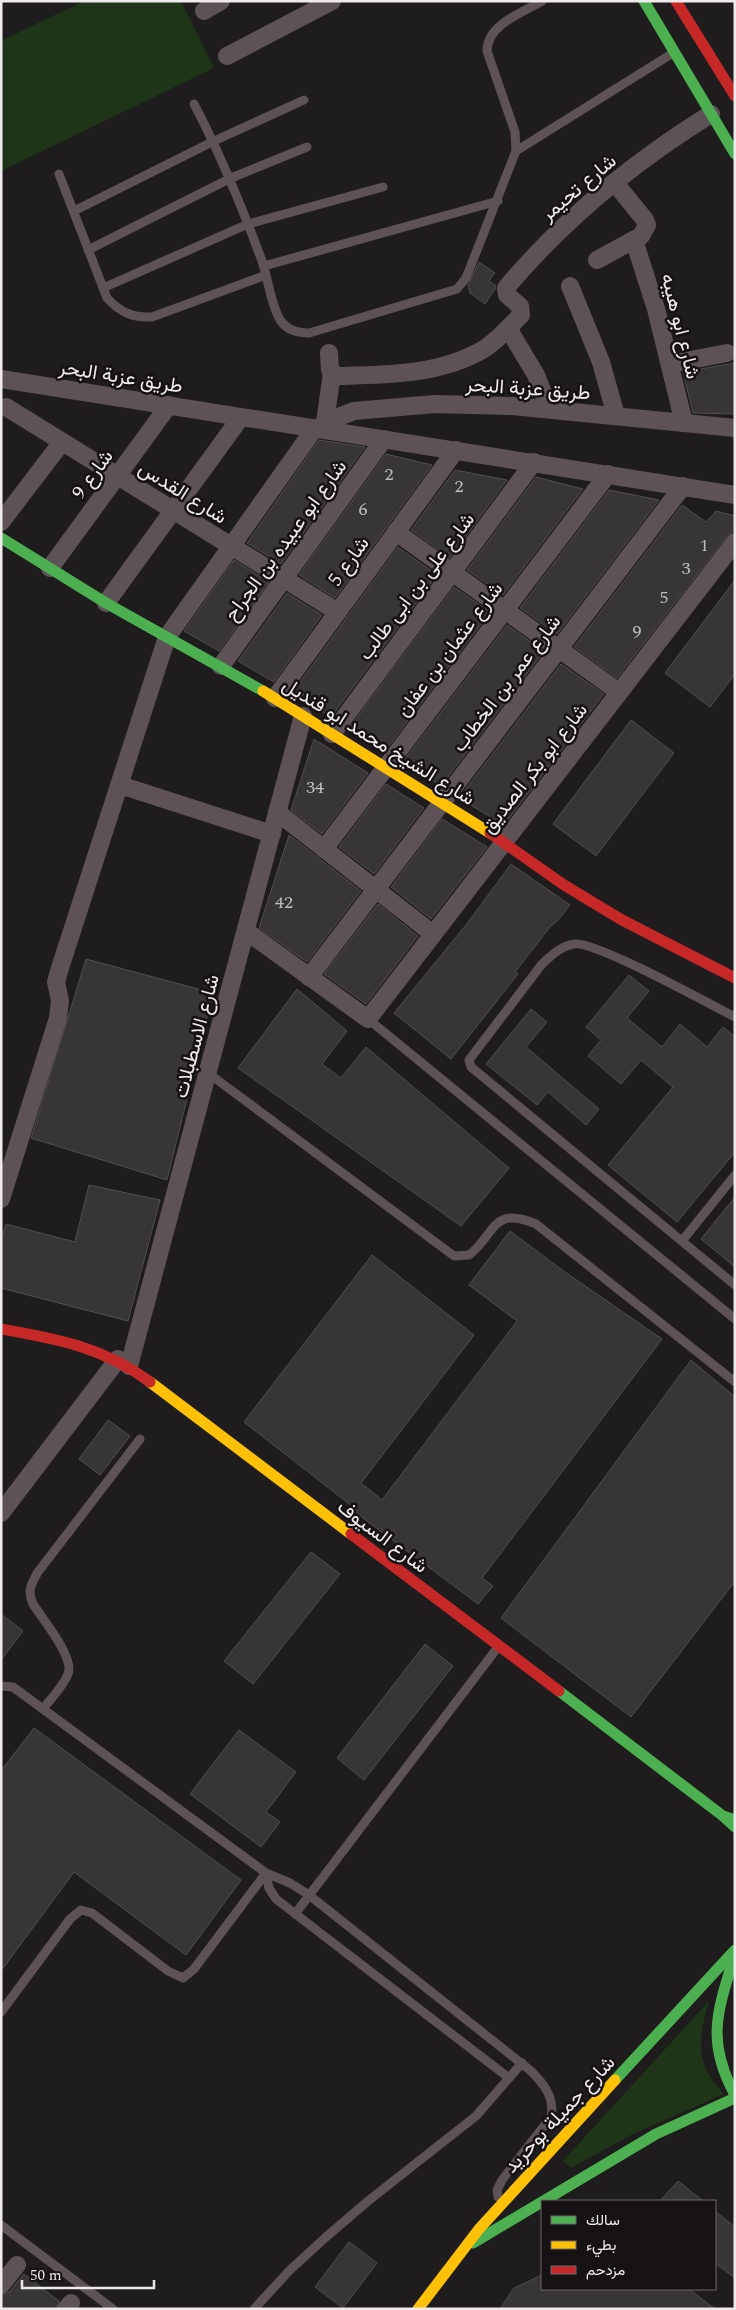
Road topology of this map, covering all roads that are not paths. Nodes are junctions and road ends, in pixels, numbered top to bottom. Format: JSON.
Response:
{"nodes":[{"id":1,"x":221,"y":1,"type":"edge"},
{"id":2,"x":332,"y":1,"type":"edge"},
{"id":3,"x":542,"y":1,"type":"edge"},
{"id":4,"x":644,"y":1,"type":"edge"},
{"id":5,"x":676,"y":1,"type":"edge"},
{"id":6,"x":204,"y":11,"type":"dead end"},
{"id":7,"x":675,"y":52,"type":"junction"},
{"id":8,"x":227,"y":56,"type":"dead end"},
{"id":9,"x":735,"y":96,"type":"edge"},
{"id":10,"x":304,"y":100,"type":"dead end"},
{"id":11,"x":194,"y":104,"type":"dead end"},
{"id":12,"x":711,"y":114,"type":"junction"},
{"id":13,"x":214,"y":141,"type":"junction"},
{"id":14,"x":307,"y":147,"type":"dead end"},
{"id":15,"x":516,"y":151,"type":"junction"},
{"id":16,"x":735,"y":154,"type":"edge"},
{"id":17,"x":60,"y":174,"type":"dead end"},
{"id":18,"x":231,"y":178,"type":"junction"},
{"id":19,"x":615,"y":183,"type":"junction"},
{"id":20,"x":383,"y":187,"type":"dead end"},
{"id":21,"x":498,"y":201,"type":"junction"},
{"id":22,"x":74,"y":211,"type":"junction"},
{"id":23,"x":248,"y":224,"type":"junction"},
{"id":24,"x":634,"y":240,"type":"junction"},
{"id":25,"x":88,"y":250,"type":"junction"},
{"id":26,"x":597,"y":260,"type":"dead end"},
{"id":27,"x":265,"y":270,"type":"junction"},
{"id":28,"x":570,"y":286,"type":"dead end"},
{"id":29,"x":103,"y":288,"type":"junction"},
{"id":30,"x":508,"y":328,"type":"junction"},
{"id":31,"x":329,"y":353,"type":"dead end"},
{"id":32,"x":727,"y":353,"type":"dead end"},
{"id":33,"x":670,"y":364,"type":"junction"},
{"id":34,"x":332,"y":373,"type":"junction"},
{"id":35,"x":1,"y":379,"type":"edge"},
{"id":36,"x":25,"y":383,"type":"junction"},
{"id":37,"x":169,"y":406,"type":"junction"},
{"id":38,"x":549,"y":409,"type":"junction"},
{"id":39,"x":4,"y":411,"type":"edge"},
{"id":40,"x":241,"y":416,"type":"junction"},
{"id":41,"x":616,"y":416,"type":"junction"},
{"id":42,"x":684,"y":423,"type":"junction"},
{"id":43,"x":735,"y":428,"type":"edge"},
{"id":44,"x":320,"y":429,"type":"junction"},
{"id":45,"x":384,"y":439,"type":"junction"},
{"id":46,"x":62,"y":442,"type":"junction"},
{"id":47,"x":456,"y":450,"type":"junction"},
{"id":48,"x":534,"y":462,"type":"junction"},
{"id":49,"x":608,"y":474,"type":"junction"},
{"id":50,"x":118,"y":476,"type":"junction"},
{"id":51,"x":683,"y":486,"type":"junction"},
{"id":52,"x":735,"y":495,"type":"edge"},
{"id":53,"x":173,"y":511,"type":"junction"},
{"id":54,"x":1,"y":522,"type":"edge"},
{"id":55,"x":396,"y":532,"type":"junction"},
{"id":56,"x":1,"y":538,"type":"edge"},
{"id":57,"x":735,"y":542,"type":"edge"},
{"id":58,"x":231,"y":546,"type":"junction"},
{"id":59,"x":50,"y":568,"type":"junction"},
{"id":60,"x":452,"y":572,"type":"junction"},
{"id":61,"x":284,"y":579,"type":"junction"},
{"id":62,"x":106,"y":603,"type":"junction"},
{"id":63,"x":505,"y":610,"type":"junction"},
{"id":64,"x":338,"y":612,"type":"junction"},
{"id":65,"x":167,"y":637,"type":"junction"},
{"id":66,"x":559,"y":649,"type":"junction"},
{"id":67,"x":221,"y":666,"type":"junction"},
{"id":68,"x":619,"y":692,"type":"junction"},
{"id":69,"x":275,"y":698,"type":"junction"},
{"id":70,"x":303,"y":716,"type":"junction"},
{"id":71,"x":332,"y":734,"type":"junction"},
{"id":72,"x":386,"y":767,"type":"junction"},
{"id":73,"x":120,"y":785,"type":"junction"},
{"id":74,"x":441,"y":803,"type":"junction"},
{"id":75,"x":277,"y":812,"type":"junction"},
{"id":76,"x":272,"y":834,"type":"junction"},
{"id":77,"x":504,"y":842,"type":"junction"},
{"id":78,"x":324,"y":849,"type":"junction"},
{"id":79,"x":376,"y":889,"type":"junction"},
{"id":80,"x":246,"y":931,"type":"junction"},
{"id":81,"x":433,"y":934,"type":"junction"},
{"id":82,"x":309,"y":976,"type":"junction"},
{"id":83,"x":735,"y":978,"type":"edge"},
{"id":84,"x":735,"y":1017,"type":"edge"},
{"id":85,"x":368,"y":1019,"type":"junction"},
{"id":86,"x":208,"y":1073,"type":"junction"},
{"id":87,"x":735,"y":1176,"type":"edge"},
{"id":88,"x":1,"y":1200,"type":"edge"},
{"id":89,"x":682,"y":1241,"type":"junction"},
{"id":90,"x":735,"y":1285,"type":"edge"},
{"id":91,"x":735,"y":1319,"type":"edge"},
{"id":92,"x":1,"y":1329,"type":"edge"},
{"id":93,"x":123,"y":1363,"type":"junction"},
{"id":94,"x":735,"y":1382,"type":"edge"},
{"id":95,"x":140,"y":1439,"type":"dead end"},
{"id":96,"x":1,"y":1513,"type":"edge"},
{"id":97,"x":498,"y":1647,"type":"junction"},
{"id":98,"x":1,"y":1686,"type":"edge"},
{"id":99,"x":44,"y":1709,"type":"junction"},
{"id":100,"x":723,"y":1816,"type":"junction"},
{"id":101,"x":735,"y":1820,"type":"edge"},
{"id":102,"x":735,"y":1827,"type":"edge"},
{"id":103,"x":266,"y":1873,"type":"junction"},
{"id":104,"x":309,"y":1895,"type":"junction"},
{"id":105,"x":295,"y":1914,"type":"junction"},
{"id":106,"x":735,"y":1950,"type":"edge"},
{"id":107,"x":735,"y":1954,"type":"edge"},
{"id":108,"x":1,"y":2012,"type":"edge"},
{"id":109,"x":522,"y":2063,"type":"junction"},
{"id":110,"x":509,"y":2078,"type":"junction"},
{"id":111,"x":735,"y":2097,"type":"edge"},
{"id":112,"x":544,"y":2200,"type":"edge"},
{"id":113,"x":541,"y":2202,"type":"edge"},
{"id":114,"x":502,"y":2204,"type":"junction"},
{"id":115,"x":1,"y":2225,"type":"edge"},
{"id":116,"x":465,"y":2247,"type":"junction"},
{"id":117,"x":16,"y":2265,"type":"dead end"},
{"id":118,"x":1,"y":2285,"type":"edge"},
{"id":119,"x":113,"y":2309,"type":"edge"},
{"id":120,"x":254,"y":2309,"type":"edge"},
{"id":121,"x":418,"y":2309,"type":"edge"}],
"edges":[{"from":1,"to":6,"type":"street"},
{"from":2,"to":8,"type":"street"},
{"from":3,"to":15,"type":"lane"},
{"from":4,"to":7,"type":"main road"},
{"from":5,"to":9,"type":"main road"},
{"from":7,"to":12,"type":"main road"},
{"from":7,"to":15,"type":"lane"},
{"from":10,"to":13,"type":"lane"},
{"from":11,"to":13,"type":"lane"},
{"from":12,"to":16,"type":"main road"},
{"from":12,"to":19,"type":"street","name":"شارع تحيمر"},
{"from":13,"to":18,"type":"lane"},
{"from":13,"to":22,"type":"lane"},
{"from":14,"to":18,"type":"lane"},
{"from":15,"to":21,"type":"lane"},
{"from":17,"to":22,"type":"lane"},
{"from":18,"to":23,"type":"lane"},
{"from":18,"to":25,"type":"lane"},
{"from":19,"to":24,"type":"street"},
{"from":19,"to":30,"type":"street","name":"شارع تحيمر"},
{"from":20,"to":23,"type":"lane"},
{"from":21,"to":27,"type":"lane"},
{"from":21,"to":27,"type":"lane"},
{"from":22,"to":25,"type":"lane"},
{"from":23,"to":27,"type":"lane"},
{"from":23,"to":29,"type":"lane"},
{"from":24,"to":26,"type":"street"},
{"from":24,"to":33,"type":"street","name":"شارع ابو هيبه"},
{"from":25,"to":29,"type":"lane"},
{"from":27,"to":29,"type":"lane"},
{"from":28,"to":41,"type":"street"},
{"from":30,"to":34,"type":"street"},
{"from":30,"to":38,"type":"street"},
{"from":31,"to":34,"type":"street"},
{"from":32,"to":33,"type":"street"},
{"from":33,"to":42,"type":"street","name":"شارع ابو هيبه"},
{"from":34,"to":44,"type":"street"},
{"from":35,"to":36,"type":"street","name":"طريق عزبة البحر"},
{"from":36,"to":37,"type":"street","name":"طريق عزبة البحر"},
{"from":36,"to":39,"type":"street"},
{"from":37,"to":40,"type":"street","name":"طريق عزبة البحر"},
{"from":37,"to":50,"type":"street","name":"شارع 9"},
{"from":38,"to":41,"type":"street","name":"طريق عزبة البحر"},
{"from":38,"to":44,"type":"street","name":"طريق عزبة البحر"},
{"from":39,"to":46,"type":"street","name":"شارع القدس"},
{"from":40,"to":44,"type":"street","name":"طريق عزبة البحر"},
{"from":40,"to":53,"type":"street"},
{"from":41,"to":42,"type":"street","name":"طريق عزبة البحر"},
{"from":42,"to":43,"type":"street","name":"طريق عزبة البحر"},
{"from":44,"to":45,"type":"street","name":"طريق عزبة البحر"},
{"from":44,"to":58,"type":"street"},
{"from":45,"to":47,"type":"street","name":"طريق عزبة البحر"},
{"from":45,"to":61,"type":"street","name":"شارع ابو عبيده بن الجراح"},
{"from":46,"to":50,"type":"street","name":"شارع القدس"},
{"from":46,"to":54,"type":"street"},
{"from":47,"to":48,"type":"street","name":"طريق عزبة البحر"},
{"from":47,"to":55,"type":"street","name":"شارع 5"},
{"from":48,"to":49,"type":"street","name":"طريق عزبة البحر"},
{"from":48,"to":60,"type":"street","name":"شارع على بن ابى طالب"},
{"from":49,"to":51,"type":"street","name":"طريق عزبة البحر"},
{"from":49,"to":63,"type":"street","name":"شارع عثمان بن عفان"},
{"from":50,"to":53,"type":"street","name":"شارع القدس"},
{"from":50,"to":59,"type":"street","name":"شارع 9"},
{"from":51,"to":52,"type":"street","name":"طريق عزبة البحر"},
{"from":51,"to":66,"type":"street","name":"شارع عمر بن الخطاب"},
{"from":53,"to":58,"type":"street","name":"شارع القدس"},
{"from":53,"to":62,"type":"street"},
{"from":55,"to":60,"type":"street"},
{"from":55,"to":64,"type":"street","name":"شارع 5"},
{"from":56,"to":59,"type":"main road","name":"شارع الشيخ محمد ابو قنديل"},
{"from":57,"to":68,"type":"street","name":"شارع ابو بكر الصديق"},
{"from":58,"to":61,"type":"street","name":"شارع القدس"},
{"from":58,"to":65,"type":"street"},
{"from":59,"to":62,"type":"main road","name":"شارع الشيخ محمد ابو قنديل"},
{"from":60,"to":63,"type":"street"},
{"from":60,"to":71,"type":"street","name":"شارع على بن ابى طالب"},
{"from":61,"to":64,"type":"street","name":"شارع القدس"},
{"from":61,"to":67,"type":"street","name":"شارع ابو عبيده بن الجراح"},
{"from":62,"to":65,"type":"main road","name":"شارع الشيخ محمد ابو قنديل"},
{"from":63,"to":66,"type":"street"},
{"from":63,"to":72,"type":"street","name":"شارع عثمان بن عفان"},
{"from":64,"to":69,"type":"street","name":"شارع 5"},
{"from":65,"to":67,"type":"main road","name":"شارع الشيخ محمد ابو قنديل"},
{"from":65,"to":73,"type":"street"},
{"from":66,"to":68,"type":"street"},
{"from":66,"to":74,"type":"street","name":"شارع عمر بن الخطاب"},
{"from":67,"to":69,"type":"main road","name":"شارع الشيخ محمد ابو قنديل"},
{"from":68,"to":77,"type":"street","name":"شارع ابو بكر الصديق"},
{"from":69,"to":70,"type":"main road","name":"شارع الشيخ محمد ابو قنديل"},
{"from":70,"to":71,"type":"main road","name":"شارع الشيخ محمد ابو قنديل"},
{"from":70,"to":75,"type":"street","name":"شارع الاسطبلات"},
{"from":71,"to":72,"type":"main road","name":"شارع الشيخ محمد ابو قنديل"},
{"from":72,"to":74,"type":"main road","name":"شارع الشيخ محمد ابو قنديل"},
{"from":72,"to":78,"type":"street","name":"شارع عثمان بن عفان"},
{"from":73,"to":76,"type":"street"},
{"from":73,"to":88,"type":"street"},
{"from":74,"to":77,"type":"main road","name":"شارع الشيخ محمد ابو قنديل"},
{"from":74,"to":79,"type":"street","name":"شارع عمر بن الخطاب"},
{"from":75,"to":76,"type":"street","name":"شارع الاسطبلات"},
{"from":75,"to":78,"type":"street"},
{"from":76,"to":80,"type":"street","name":"شارع الاسطبلات"},
{"from":77,"to":81,"type":"street","name":"شارع ابو بكر الصديق"},
{"from":77,"to":83,"type":"main road","name":"شارع الشيخ محمد ابو قنديل"},
{"from":78,"to":79,"type":"street"},
{"from":79,"to":81,"type":"street"},
{"from":79,"to":82,"type":"street","name":"شارع عمر بن الخطاب"},
{"from":80,"to":82,"type":"street"},
{"from":80,"to":86,"type":"street","name":"شارع الاسطبلات"},
{"from":81,"to":85,"type":"street","name":"شارع ابو بكر الصديق"},
{"from":82,"to":85,"type":"street"},
{"from":84,"to":89,"type":"lane"},
{"from":85,"to":91,"type":"lane"},
{"from":86,"to":93,"type":"street","name":"شارع الاسطبلات"},
{"from":86,"to":94,"type":"lane"},
{"from":87,"to":89,"type":"lane"},
{"from":89,"to":90,"type":"lane"},
{"from":92,"to":93,"type":"main road","name":"شارع السيوف"},
{"from":93,"to":96,"type":"street"},
{"from":93,"to":97,"type":"main road","name":"شارع السيوف"},
{"from":95,"to":99,"type":"lane"},
{"from":97,"to":100,"type":"main road","name":"شارع السيوف"},
{"from":97,"to":104,"type":"lane"},
{"from":98,"to":99,"type":"lane"},
{"from":99,"to":103,"type":"lane"},
{"from":100,"to":101,"type":"main road"},
{"from":100,"to":102,"type":"main road"},
{"from":103,"to":104,"type":"lane"},
{"from":103,"to":105,"type":"lane"},
{"from":103,"to":108,"type":"lane"},
{"from":104,"to":105,"type":"lane"},
{"from":104,"to":109,"type":"lane"},
{"from":105,"to":110,"type":"lane"},
{"from":106,"to":114,"type":"main road","name":"شارع جميلة بوحريد"},
{"from":107,"to":111,"type":"main road"},
{"from":109,"to":110,"type":"lane"},
{"from":109,"to":114,"type":"lane"},
{"from":110,"to":120,"type":"lane"},
{"from":111,"to":112,"type":"main road"},
{"from":113,"to":116,"type":"main road"},
{"from":114,"to":116,"type":"main road","name":"شارع جميلة بوحريد"},
{"from":115,"to":119,"type":"lane"},
{"from":116,"to":121,"type":"main road","name":"شارع جميلة بوحريد"},
{"from":117,"to":118,"type":"street"}]}
